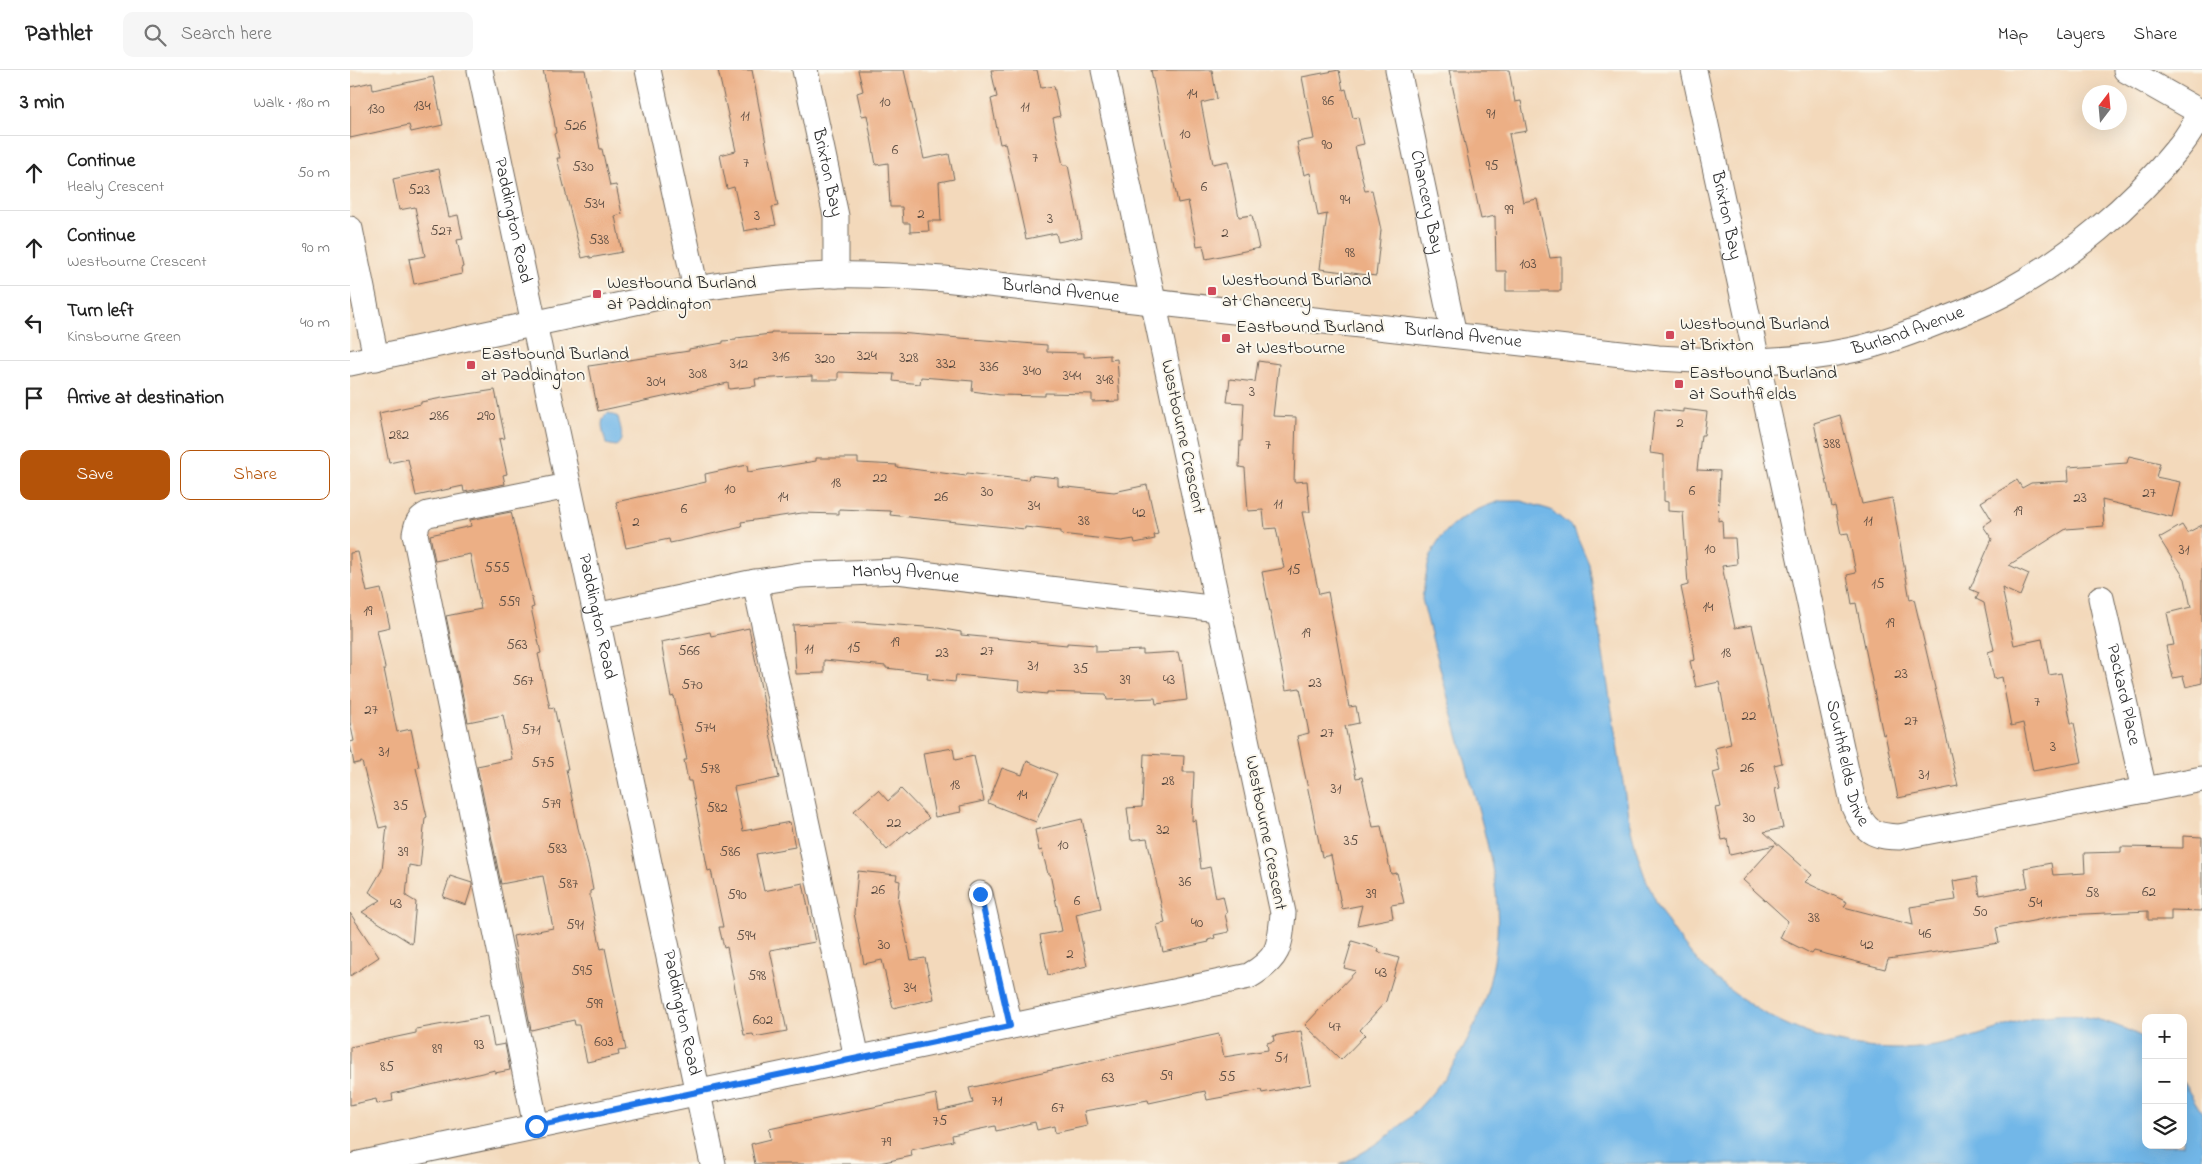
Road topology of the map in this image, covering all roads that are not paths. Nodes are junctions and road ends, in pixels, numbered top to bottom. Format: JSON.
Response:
{"nodes":[{"id":1,"x":480,"y":70,"type":"edge"},
{"id":2,"x":648,"y":70,"type":"edge"},
{"id":3,"x":805,"y":70,"type":"edge"},
{"id":4,"x":1104,"y":70,"type":"edge"},
{"id":5,"x":1398,"y":70,"type":"edge"},
{"id":6,"x":1694,"y":70,"type":"edge"},
{"id":7,"x":2126,"y":70,"type":"edge"},
{"id":8,"x":2202,"y":113,"type":"edge"},
{"id":9,"x":350,"y":229,"type":"edge"},
{"id":10,"x":836,"y":276,"type":"junction"},
{"id":11,"x":696,"y":289,"type":"junction"},
{"id":12,"x":1153,"y":302,"type":"junction"},
{"id":13,"x":534,"y":324,"type":"junction"},
{"id":14,"x":1454,"y":336,"type":"junction"},
{"id":15,"x":376,"y":358,"type":"junction"},
{"id":16,"x":1757,"y":361,"type":"junction"},
{"id":17,"x":350,"y":363,"type":"edge"},
{"id":18,"x":568,"y":486,"type":"junction"},
{"id":19,"x":755,"y":582,"type":"junction"},
{"id":20,"x":2101,"y":598,"type":"dead end"},
{"id":21,"x":1218,"y":608,"type":"junction"},
{"id":22,"x":596,"y":616,"type":"junction"},
{"id":23,"x":2202,"y":779,"type":"edge"},
{"id":24,"x":2144,"y":790,"type":"junction"},
{"id":25,"x":980,"y":894,"type":"dead end"},
{"id":26,"x":1010,"y":1026,"type":"junction"},
{"id":27,"x":856,"y":1058,"type":"junction"},
{"id":28,"x":697,"y":1091,"type":"junction"},
{"id":29,"x":536,"y":1126,"type":"junction"},
{"id":30,"x":359,"y":1164,"type":"edge"},
{"id":31,"x":713,"y":1164,"type":"edge"}],
"edges":[{"from":1,"to":13,"type":"street","name":"Paddington Road"},
{"from":2,"to":11,"type":"street"},
{"from":3,"to":10,"type":"street","name":"Brixton Bay"},
{"from":4,"to":12,"type":"street"},
{"from":5,"to":14,"type":"street","name":"Chancery Bay"},
{"from":6,"to":16,"type":"street","name":"Brixton Bay"},
{"from":7,"to":8,"type":"street"},
{"from":8,"to":16,"type":"street","name":"Burland Avenue"},
{"from":9,"to":15,"type":"street"},
{"from":10,"to":11,"type":"street","name":"Burland Avenue"},
{"from":10,"to":12,"type":"street","name":"Burland Avenue"},
{"from":11,"to":13,"type":"street","name":"Burland Avenue"},
{"from":12,"to":14,"type":"street","name":"Burland Avenue"},
{"from":12,"to":21,"type":"street","name":"Westbourne Crescent"},
{"from":13,"to":15,"type":"street","name":"Burland Avenue"},
{"from":13,"to":18,"type":"street","name":"Paddington Road"},
{"from":14,"to":16,"type":"street","name":"Burland Avenue"},
{"from":15,"to":17,"type":"street","name":"Burland Avenue"},
{"from":16,"to":24,"type":"street","name":"Southfields Drive"},
{"from":18,"to":22,"type":"street","name":"Paddington Road"},
{"from":18,"to":29,"type":"street"},
{"from":19,"to":21,"type":"street","name":"Manby Avenue"},
{"from":19,"to":22,"type":"street","name":"Manby Avenue"},
{"from":19,"to":27,"type":"street"},
{"from":20,"to":24,"type":"street","name":"Packard Place"},
{"from":21,"to":26,"type":"street","name":"Westbourne Crescent"},
{"from":22,"to":28,"type":"street","name":"Paddington Road"},
{"from":23,"to":24,"type":"street","name":"Southfields Drive"},
{"from":25,"to":26,"type":"street"},
{"from":26,"to":27,"type":"street","name":"Westbourne Crescent"},
{"from":27,"to":28,"type":"street","name":"Westbourne Crescent"},
{"from":28,"to":29,"type":"street","name":"Westbourne Crescent"},
{"from":28,"to":31,"type":"street","name":"Paddington Road"},
{"from":29,"to":30,"type":"street","name":"Westbourne Crescent"}]}
